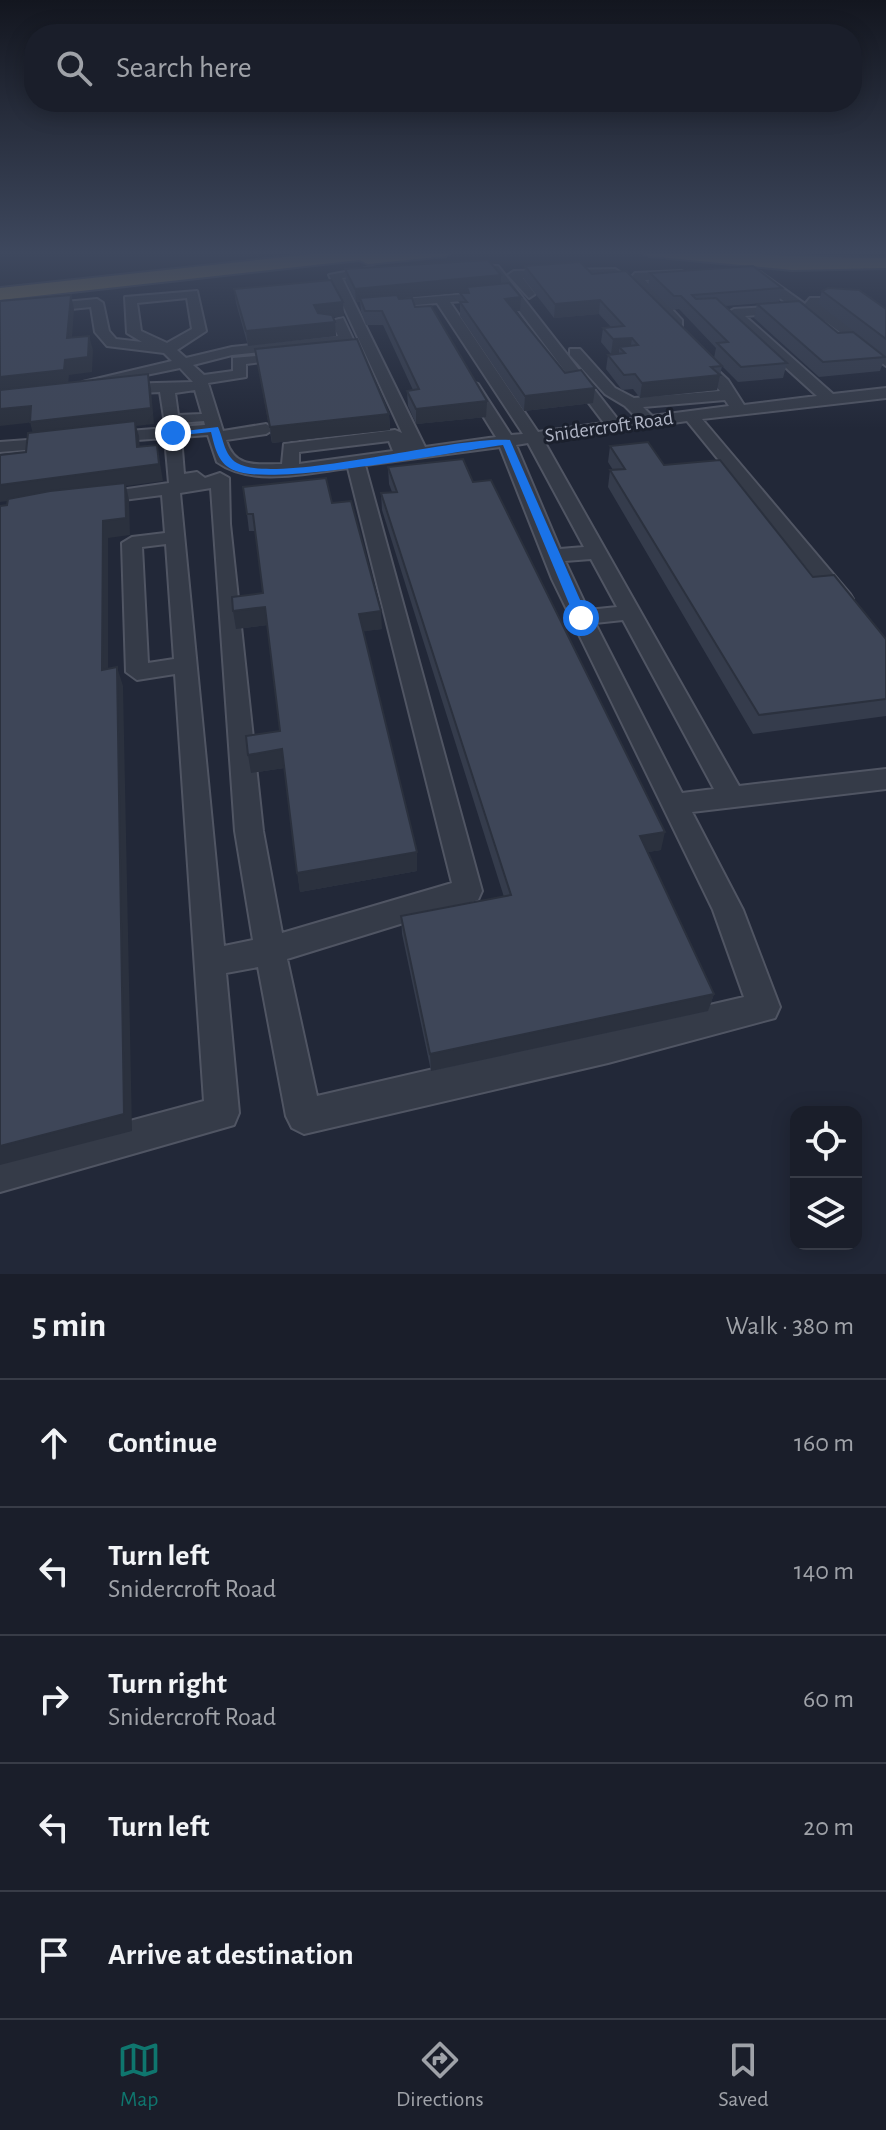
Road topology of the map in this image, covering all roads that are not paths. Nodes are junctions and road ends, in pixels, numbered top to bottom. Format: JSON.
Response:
{"nodes":[{"id":1,"x":98,"y":310,"type":"edge"},
{"id":2,"x":131,"y":310,"type":"edge"},
{"id":3,"x":196,"y":310,"type":"edge"},
{"id":4,"x":351,"y":310,"type":"edge"},
{"id":5,"x":426,"y":310,"type":"edge"},
{"id":6,"x":447,"y":310,"type":"edge"},
{"id":7,"x":527,"y":310,"type":"edge"},
{"id":8,"x":542,"y":310,"type":"edge"},
{"id":9,"x":656,"y":310,"type":"edge"},
{"id":10,"x":663,"y":310,"type":"edge"},
{"id":11,"x":763,"y":310,"type":"edge"},
{"id":12,"x":806,"y":310,"type":"edge"},
{"id":13,"x":821,"y":310,"type":"edge"},
{"id":14,"x":338,"y":321,"type":"edge"},
{"id":15,"x":433,"y":321,"type":"edge"},
{"id":16,"x":688,"y":340,"type":"junction"},
{"id":17,"x":168,"y":349,"type":"junction"},
{"id":18,"x":886,"y":362,"type":"edge"},
{"id":19,"x":462,"y":370,"type":"edge"},
{"id":20,"x":886,"y":372,"type":"edge"},
{"id":21,"x":197,"y":378,"type":"junction"},
{"id":22,"x":253,"y":388,"type":"dead end"},
{"id":23,"x":167,"y":389,"type":"junction"},
{"id":24,"x":886,"y":393,"type":"edge"},
{"id":25,"x":728,"y":395,"type":"junction"},
{"id":26,"x":829,"y":399,"type":"junction"},
{"id":27,"x":631,"y":403,"type":"junction"},
{"id":28,"x":759,"y":407,"type":"junction"},
{"id":29,"x":739,"y":410,"type":"junction"},
{"id":30,"x":691,"y":416,"type":"junction"},
{"id":31,"x":649,"y":422,"type":"junction"},
{"id":32,"x":172,"y":427,"type":"junction"},
{"id":33,"x":616,"y":427,"type":"junction"},
{"id":34,"x":214,"y":428,"type":"junction"},
{"id":35,"x":266,"y":429,"type":"edge"},
{"id":36,"x":395,"y":435,"type":"junction"},
{"id":37,"x":520,"y":440,"type":"junction"},
{"id":38,"x":0,"y":446,"type":"edge"},
{"id":39,"x":412,"y":455,"type":"junction"},
{"id":40,"x":355,"y":461,"type":"junction"},
{"id":41,"x":291,"y":470,"type":"junction"},
{"id":42,"x":229,"y":474,"type":"junction"},
{"id":43,"x":173,"y":484,"type":"junction"},
{"id":44,"x":86,"y":496,"type":"edge"},
{"id":45,"x":176,"y":537,"type":"junction"},
{"id":46,"x":598,"y":552,"type":"junction"},
{"id":47,"x":553,"y":556,"type":"junction"},
{"id":48,"x":631,"y":612,"type":"junction"},
{"id":49,"x":856,"y":614,"type":"edge"},
{"id":50,"x":581,"y":618,"type":"junction"},
{"id":51,"x":186,"y":665,"type":"junction"},
{"id":52,"x":886,"y":779,"type":"edge"},
{"id":53,"x":732,"y":797,"type":"junction"},
{"id":54,"x":674,"y":804,"type":"junction"},
{"id":55,"x":270,"y":951,"type":"junction"},
{"id":56,"x":211,"y":962,"type":"junction"},
{"id":57,"x":0,"y":1174,"type":"edge"}],
"edges":[{"from":1,"to":17,"type":"street"},
{"from":2,"to":17,"type":"street"},
{"from":3,"to":17,"type":"street"},
{"from":4,"to":39,"type":"street"},
{"from":5,"to":15,"type":"street"},
{"from":6,"to":37,"type":"street"},
{"from":7,"to":33,"type":"street"},
{"from":8,"to":27,"type":"street"},
{"from":9,"to":16,"type":"street"},
{"from":10,"to":16,"type":"street"},
{"from":11,"to":26,"type":"street"},
{"from":12,"to":20,"type":"street"},
{"from":13,"to":18,"type":"street"},
{"from":14,"to":21,"type":"street"},
{"from":16,"to":25,"type":"street"},
{"from":16,"to":28,"type":"street"},
{"from":17,"to":21,"type":"street"},
{"from":19,"to":37,"type":"street"},
{"from":21,"to":22,"type":"street"},
{"from":21,"to":23,"type":"street"},
{"from":21,"to":23,"type":"street"},
{"from":21,"to":34,"type":"street"},
{"from":21,"to":36,"type":"street"},
{"from":23,"to":32,"type":"street"},
{"from":24,"to":26,"type":"street","name":"Snidercroft Road"},
{"from":25,"to":27,"type":"street"},
{"from":25,"to":29,"type":"street"},
{"from":26,"to":28,"type":"street","name":"Snidercroft Road"},
{"from":27,"to":31,"type":"street"},
{"from":28,"to":29,"type":"street","name":"Snidercroft Road"},
{"from":29,"to":30,"type":"street","name":"Snidercroft Road"},
{"from":30,"to":31,"type":"street","name":"Snidercroft Road"},
{"from":30,"to":49,"type":"street"},
{"from":31,"to":33,"type":"street","name":"Snidercroft Road"},
{"from":32,"to":34,"type":"street"},
{"from":32,"to":38,"type":"street"},
{"from":32,"to":43,"type":"street"},
{"from":33,"to":37,"type":"street","name":"Snidercroft Road"},
{"from":34,"to":35,"type":"street"},
{"from":34,"to":42,"type":"street"},
{"from":36,"to":39,"type":"street"},
{"from":36,"to":41,"type":"street"},
{"from":37,"to":39,"type":"street","name":"Snidercroft Road"},
{"from":37,"to":46,"type":"street"},
{"from":37,"to":47,"type":"street"},
{"from":39,"to":40,"type":"street","name":"Snidercroft Road"},
{"from":40,"to":41,"type":"street","name":"Snidercroft Road"},
{"from":40,"to":55,"type":"street"},
{"from":41,"to":42,"type":"street","name":"Snidercroft Road"},
{"from":42,"to":43,"type":"street","name":"Snidercroft Road"},
{"from":42,"to":55,"type":"street"},
{"from":43,"to":44,"type":"street","name":"Snidercroft Road"},
{"from":43,"to":45,"type":"street"},
{"from":45,"to":51,"type":"street"},
{"from":45,"to":51,"type":"street"},
{"from":46,"to":47,"type":"street"},
{"from":46,"to":48,"type":"street"},
{"from":47,"to":50,"type":"street"},
{"from":48,"to":50,"type":"street"},
{"from":48,"to":53,"type":"street"},
{"from":50,"to":54,"type":"street"},
{"from":51,"to":56,"type":"street"},
{"from":52,"to":53,"type":"street"},
{"from":53,"to":54,"type":"street"},
{"from":54,"to":55,"type":"street"},
{"from":55,"to":56,"type":"street"},
{"from":56,"to":57,"type":"street"}]}
